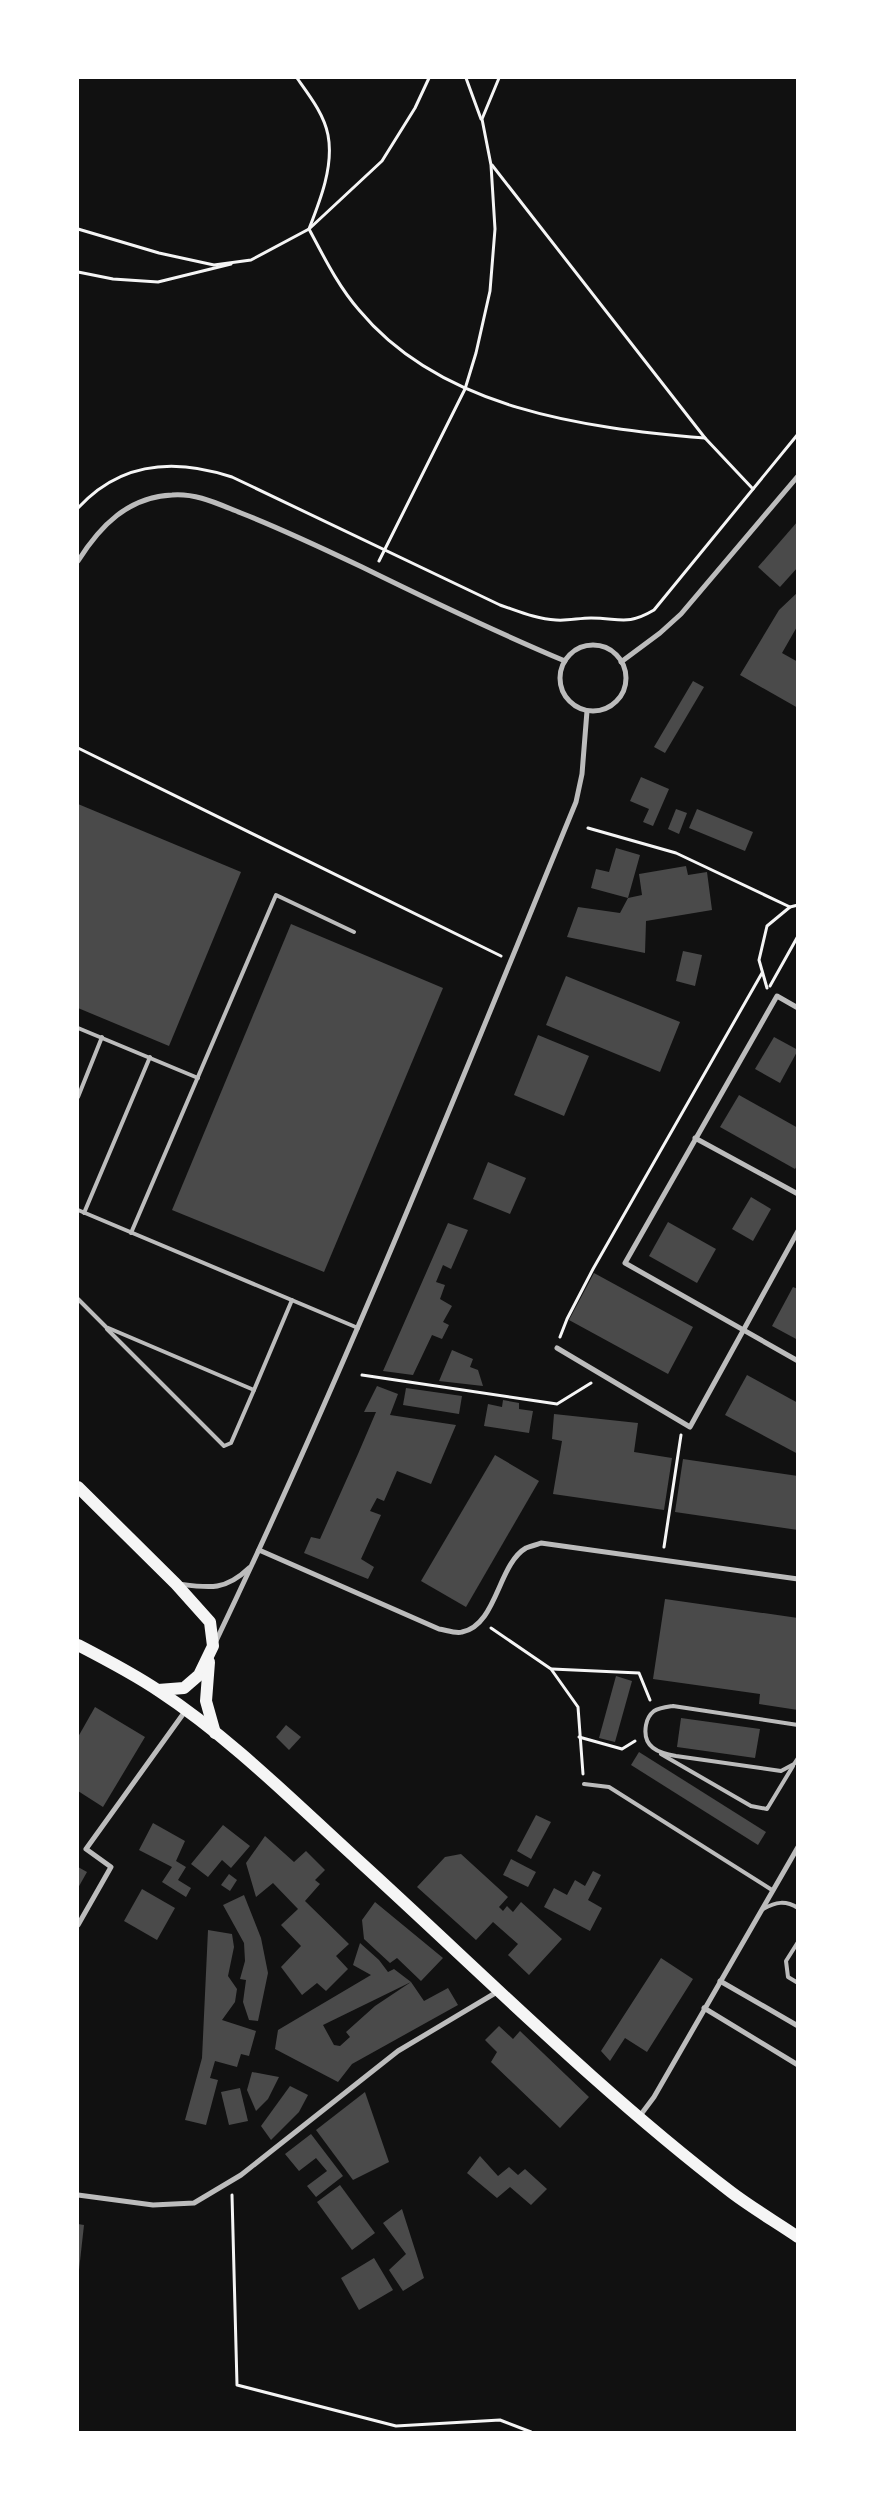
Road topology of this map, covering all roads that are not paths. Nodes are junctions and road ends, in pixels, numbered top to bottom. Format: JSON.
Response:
{"nodes":[{"id":1,"x":798,"y":476,"type":"edge"},
{"id":2,"x":78,"y":561,"type":"edge"},
{"id":3,"x":565,"y":661,"type":"junction"},
{"id":4,"x":621,"y":662,"type":"junction"},
{"id":5,"x":587,"y":711,"type":"junction"},
{"id":6,"x":354,"y":932,"type":"dead end"},
{"id":7,"x":798,"y":1008,"type":"edge"},
{"id":8,"x":78,"y":1028,"type":"edge"},
{"id":9,"x":102,"y":1037,"type":"junction"},
{"id":10,"x":150,"y":1057,"type":"junction"},
{"id":11,"x":198,"y":1078,"type":"junction"},
{"id":12,"x":78,"y":1097,"type":"edge"},
{"id":13,"x":695,"y":1138,"type":"junction"},
{"id":14,"x":798,"y":1194,"type":"edge"},
{"id":15,"x":78,"y":1210,"type":"edge"},
{"id":16,"x":84,"y":1213,"type":"junction"},
{"id":17,"x":798,"y":1231,"type":"edge"},
{"id":18,"x":132,"y":1233,"type":"junction"},
{"id":19,"x":78,"y":1299,"type":"edge"},
{"id":20,"x":292,"y":1300,"type":"junction"},
{"id":21,"x":106,"y":1327,"type":"junction"},
{"id":22,"x":358,"y":1328,"type":"junction"},
{"id":23,"x":742,"y":1330,"type":"junction"},
{"id":24,"x":556,"y":1348,"type":"road end"},
{"id":25,"x":798,"y":1361,"type":"edge"},
{"id":26,"x":254,"y":1390,"type":"junction"},
{"id":27,"x":78,"y":1487,"type":"edge"},
{"id":28,"x":259,"y":1550,"type":"junction"},
{"id":29,"x":253,"y":1564,"type":"junction"},
{"id":30,"x":798,"y":1579,"type":"edge"},
{"id":31,"x":176,"y":1584,"type":"junction"},
{"id":32,"x":78,"y":1645,"type":"edge"},
{"id":33,"x":211,"y":1651,"type":"junction"},
{"id":34,"x":158,"y":1690,"type":"junction"},
{"id":35,"x":186,"y":1710,"type":"junction"},
{"id":36,"x":798,"y":1725,"type":"edge"},
{"id":37,"x":215,"y":1733,"type":"junction"},
{"id":38,"x":659,"y":1753,"type":"junction"},
{"id":39,"x":798,"y":1758,"type":"edge"},
{"id":40,"x":794,"y":1764,"type":"junction"},
{"id":41,"x":584,"y":1784,"type":"road end"},
{"id":42,"x":798,"y":1847,"type":"edge"},
{"id":43,"x":772,"y":1890,"type":"junction"},
{"id":44,"x":798,"y":1908,"type":"edge"},
{"id":45,"x":761,"y":1910,"type":"junction"},
{"id":46,"x":78,"y":1925,"type":"edge"},
{"id":47,"x":798,"y":1942,"type":"edge"},
{"id":48,"x":720,"y":1981,"type":"junction"},
{"id":49,"x":798,"y":1983,"type":"edge"},
{"id":50,"x":500,"y":1990,"type":"junction"},
{"id":51,"x":704,"y":2008,"type":"junction"},
{"id":52,"x":798,"y":2026,"type":"edge"},
{"id":53,"x":798,"y":2065,"type":"edge"},
{"id":54,"x":639,"y":2117,"type":"junction"},
{"id":55,"x":78,"y":2195,"type":"edge"},
{"id":56,"x":798,"y":2237,"type":"edge"}],
"edges":[{"from":1,"to":4,"type":"street"},
{"from":2,"to":3,"type":"street"},
{"from":3,"to":4,"type":"street"},
{"from":3,"to":5,"type":"street"},
{"from":4,"to":5,"type":"street"},
{"from":5,"to":22,"type":"street"},
{"from":6,"to":11,"type":"lane"},
{"from":7,"to":13,"type":"street"},
{"from":8,"to":9,"type":"lane"},
{"from":9,"to":10,"type":"lane"},
{"from":9,"to":12,"type":"lane"},
{"from":10,"to":11,"type":"lane"},
{"from":10,"to":16,"type":"lane"},
{"from":11,"to":18,"type":"lane"},
{"from":13,"to":14,"type":"street"},
{"from":13,"to":23,"type":"street"},
{"from":15,"to":16,"type":"lane"},
{"from":16,"to":18,"type":"lane"},
{"from":17,"to":23,"type":"street"},
{"from":18,"to":20,"type":"lane"},
{"from":19,"to":21,"type":"lane"},
{"from":20,"to":22,"type":"lane"},
{"from":20,"to":26,"type":"lane"},
{"from":21,"to":26,"type":"lane"},
{"from":21,"to":26,"type":"lane"},
{"from":22,"to":28,"type":"street"},
{"from":23,"to":24,"type":"street"},
{"from":23,"to":25,"type":"street"},
{"from":27,"to":31,"type":"main road"},
{"from":28,"to":29,"type":"street"},
{"from":28,"to":30,"type":"street"},
{"from":29,"to":31,"type":"street"},
{"from":29,"to":33,"type":"street"},
{"from":31,"to":33,"type":"main road"},
{"from":32,"to":34,"type":"main road"},
{"from":33,"to":34,"type":"main road"},
{"from":33,"to":37,"type":"main road"},
{"from":34,"to":35,"type":"main road"},
{"from":35,"to":37,"type":"main road"},
{"from":35,"to":46,"type":"street"},
{"from":36,"to":38,"type":"lane"},
{"from":37,"to":50,"type":"main road"},
{"from":38,"to":40,"type":"lane"},
{"from":38,"to":40,"type":"lane"},
{"from":39,"to":40,"type":"lane"},
{"from":41,"to":43,"type":"lane"},
{"from":42,"to":43,"type":"street"},
{"from":43,"to":45,"type":"street"},
{"from":44,"to":45,"type":"lane"},
{"from":45,"to":48,"type":"street"},
{"from":47,"to":49,"type":"lane"},
{"from":48,"to":51,"type":"street"},
{"from":48,"to":52,"type":"street"},
{"from":50,"to":54,"type":"main road"},
{"from":50,"to":55,"type":"street"},
{"from":51,"to":53,"type":"street"},
{"from":51,"to":54,"type":"street"},
{"from":54,"to":56,"type":"main road"}]}
